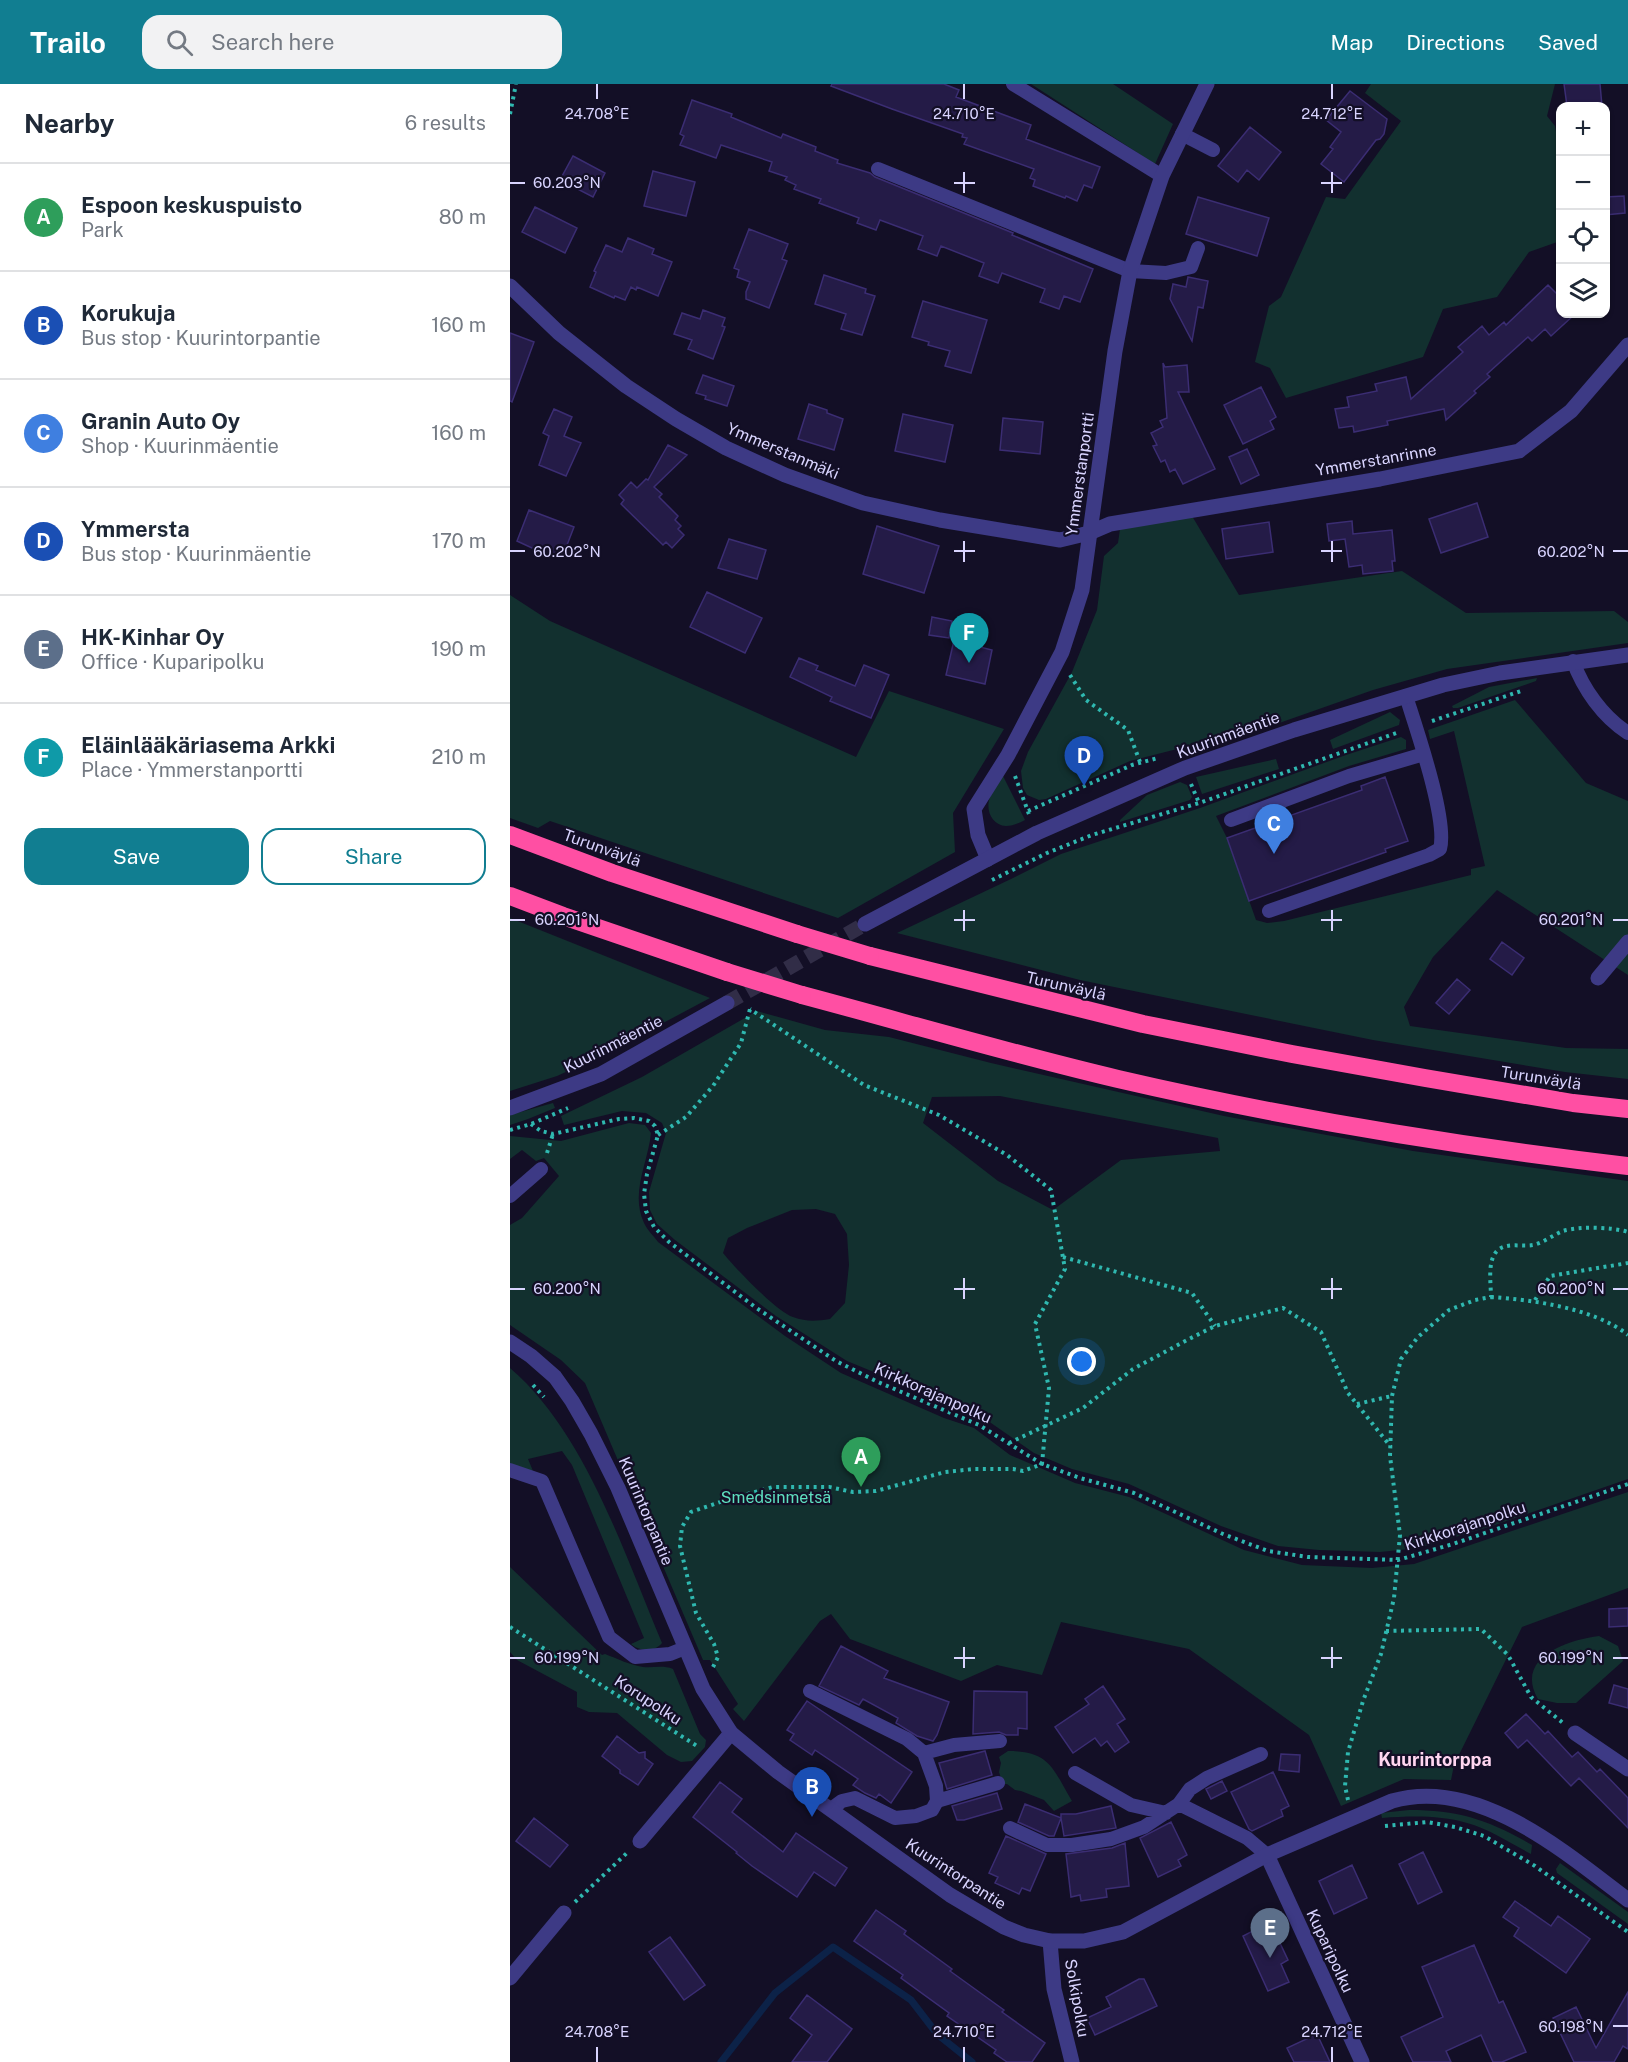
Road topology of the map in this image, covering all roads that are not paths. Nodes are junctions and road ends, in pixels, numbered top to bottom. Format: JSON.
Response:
{"nodes":[{"id":1,"x":1013,"y":84,"type":"edge"},
{"id":2,"x":1207,"y":84,"type":"edge"},
{"id":3,"x":1182,"y":134,"type":"junction"},
{"id":4,"x":1213,"y":150,"type":"dead end"},
{"id":5,"x":878,"y":170,"type":"dead end"},
{"id":6,"x":1162,"y":176,"type":"junction"},
{"id":7,"x":1198,"y":248,"type":"dead end"},
{"id":8,"x":1130,"y":271,"type":"junction"},
{"id":9,"x":510,"y":286,"type":"edge"},
{"id":10,"x":1628,"y":345,"type":"edge"},
{"id":11,"x":1089,"y":533,"type":"junction"},
{"id":12,"x":1628,"y":655,"type":"edge"},
{"id":13,"x":1573,"y":661,"type":"junction"},
{"id":14,"x":1406,"y":696,"type":"junction"},
{"id":15,"x":1628,"y":733,"type":"edge"},
{"id":16,"x":1424,"y":754,"type":"junction"},
{"id":17,"x":1231,"y":820,"type":"dead end"},
{"id":18,"x":510,"y":835,"type":"edge"},
{"id":19,"x":988,"y":859,"type":"junction"},
{"id":20,"x":510,"y":896,"type":"edge"},
{"id":21,"x":1269,"y":911,"type":"dead end"},
{"id":22,"x":865,"y":924,"type":"tunnel mouth"},
{"id":23,"x":1628,"y":942,"type":"edge"},
{"id":24,"x":1598,"y":978,"type":"dead end"},
{"id":25,"x":728,"y":1003,"type":"tunnel mouth"},
{"id":26,"x":510,"y":1108,"type":"edge"},
{"id":27,"x":1628,"y":1109,"type":"edge"},
{"id":28,"x":1628,"y":1166,"type":"edge"},
{"id":29,"x":541,"y":1169,"type":"dead end"},
{"id":30,"x":510,"y":1196,"type":"edge"},
{"id":31,"x":510,"y":1342,"type":"edge"},
{"id":32,"x":510,"y":1470,"type":"edge"},
{"id":33,"x":685,"y":1648,"type":"junction"},
{"id":34,"x":810,"y":1690,"type":"dead end"},
{"id":35,"x":731,"y":1732,"type":"junction"},
{"id":36,"x":1575,"y":1733,"type":"road end"},
{"id":37,"x":1000,"y":1741,"type":"dead end"},
{"id":38,"x":924,"y":1753,"type":"junction"},
{"id":39,"x":1261,"y":1754,"type":"dead end"},
{"id":40,"x":1628,"y":1769,"type":"edge"},
{"id":41,"x":1075,"y":1773,"type":"dead end"},
{"id":42,"x":998,"y":1783,"type":"dead end"},
{"id":43,"x":938,"y":1801,"type":"junction"},
{"id":44,"x":1179,"y":1804,"type":"junction"},
{"id":45,"x":831,"y":1809,"type":"junction"},
{"id":46,"x":1166,"y":1813,"type":"junction"},
{"id":47,"x":1010,"y":1828,"type":"dead end"},
{"id":48,"x":639,"y":1841,"type":"road end"},
{"id":49,"x":1268,"y":1855,"type":"junction"},
{"id":50,"x":1628,"y":1900,"type":"edge"},
{"id":51,"x":564,"y":1913,"type":"road end"},
{"id":52,"x":1050,"y":1941,"type":"junction"},
{"id":53,"x":510,"y":1978,"type":"edge"},
{"id":54,"x":1072,"y":2062,"type":"edge"},
{"id":55,"x":1362,"y":2062,"type":"edge"}],
"edges":[{"from":1,"to":6,"type":"lane"},
{"from":2,"to":3,"type":"street","name":"Ymmerstanportti"},
{"from":3,"to":4,"type":"lane"},
{"from":3,"to":6,"type":"street","name":"Ymmerstanportti"},
{"from":5,"to":8,"type":"lane"},
{"from":6,"to":8,"type":"street","name":"Ymmerstanportti"},
{"from":7,"to":8,"type":"lane"},
{"from":8,"to":11,"type":"street","name":"Ymmerstanportti"},
{"from":9,"to":11,"type":"street","name":"Ymmerstanmäki"},
{"from":10,"to":11,"type":"street","name":"Ymmerstanrinne"},
{"from":11,"to":19,"type":"street","name":"Ymmerstanportti"},
{"from":12,"to":13,"type":"street","name":"Kuurinmäentie"},
{"from":13,"to":14,"type":"street","name":"Kuurinmäentie"},
{"from":13,"to":15,"type":"lane"},
{"from":14,"to":16,"type":"lane"},
{"from":14,"to":19,"type":"street","name":"Kuurinmäentie"},
{"from":16,"to":17,"type":"lane"},
{"from":16,"to":21,"type":"lane"},
{"from":18,"to":27,"type":"highway","name":"Turunväylä","bridge":true},
{"from":19,"to":22,"type":"street","name":"Kuurinmäentie"},
{"from":20,"to":28,"type":"highway","bridge":true},
{"from":23,"to":24,"type":"street"},
{"from":25,"to":26,"type":"street","name":"Kuurinmäentie"},
{"from":29,"to":30,"type":"lane"},
{"from":31,"to":33,"type":"street","name":"Kuurintorpantie"},
{"from":32,"to":33,"type":"lane"},
{"from":33,"to":35,"type":"street","name":"Kuurintorpantie"},
{"from":34,"to":38,"type":"lane"},
{"from":35,"to":45,"type":"street","name":"Kuurintorpantie"},
{"from":35,"to":48,"type":"street"},
{"from":36,"to":40,"type":"street"},
{"from":37,"to":38,"type":"lane"},
{"from":38,"to":43,"type":"lane"},
{"from":39,"to":44,"type":"lane"},
{"from":41,"to":46,"type":"lane"},
{"from":42,"to":43,"type":"lane"},
{"from":43,"to":45,"type":"lane"},
{"from":44,"to":46,"type":"lane"},
{"from":44,"to":49,"type":"lane"},
{"from":45,"to":52,"type":"street","name":"Kuurintorpantie"},
{"from":46,"to":47,"type":"lane"},
{"from":49,"to":50,"type":"street","name":"Kuurintorpantie"},
{"from":49,"to":52,"type":"street","name":"Kuurintorpantie"},
{"from":49,"to":55,"type":"street","name":"Kuparipolku"},
{"from":51,"to":53,"type":"street"},
{"from":52,"to":54,"type":"street","name":"Solkipolku"}]}
